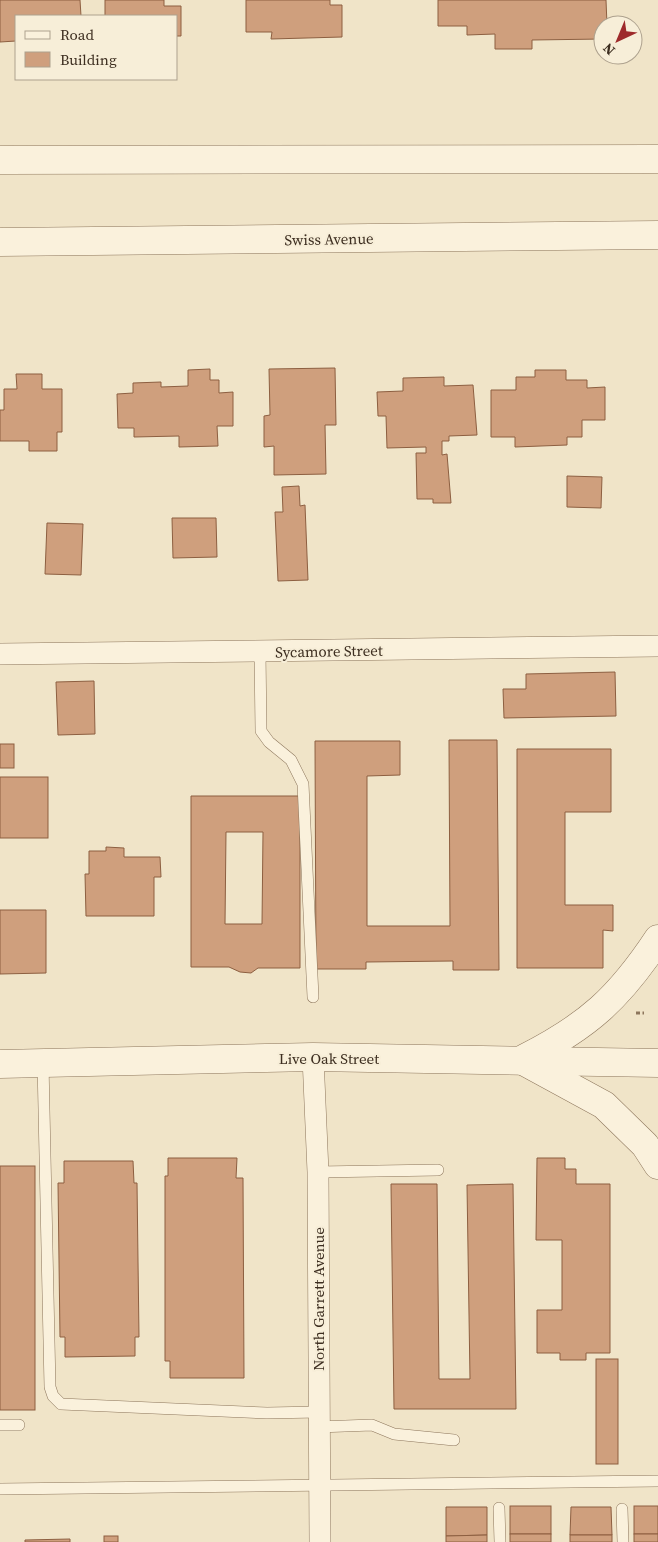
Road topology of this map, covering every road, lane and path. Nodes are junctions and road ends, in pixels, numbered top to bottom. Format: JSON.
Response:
{"nodes":[{"id":1,"x":658,"y":159,"type":"edge"},
{"id":2,"x":0,"y":160,"type":"edge"},
{"id":3,"x":658,"y":235,"type":"edge"},
{"id":4,"x":0,"y":242,"type":"edge"},
{"id":5,"x":658,"y":646,"type":"edge"},
{"id":6,"x":260,"y":652,"type":"junction"},
{"id":7,"x":0,"y":654,"type":"edge"},
{"id":8,"x":658,"y":939,"type":"edge"},
{"id":9,"x":313,"y":997,"type":"dead end"},
{"id":10,"x":313,"y":1057,"type":"junction"},
{"id":11,"x":522,"y":1060,"type":"junction"},
{"id":12,"x":42,"y":1063,"type":"junction"},
{"id":13,"x":658,"y":1063,"type":"edge"},
{"id":14,"x":0,"y":1064,"type":"edge"},
{"id":15,"x":658,"y":1165,"type":"edge"},
{"id":16,"x":438,"y":1170,"type":"dead end"},
{"id":17,"x":318,"y":1172,"type":"junction"},
{"id":18,"x":318,"y":1420,"type":"junction"},
{"id":19,"x":0,"y":1425,"type":"edge"},
{"id":20,"x":19,"y":1425,"type":"dead end"},
{"id":21,"x":454,"y":1440,"type":"dead end"},
{"id":22,"x":658,"y":1481,"type":"edge"},
{"id":23,"x":319,"y":1485,"type":"junction"},
{"id":24,"x":0,"y":1489,"type":"edge"},
{"id":25,"x":499,"y":1508,"type":"dead end"},
{"id":26,"x":622,"y":1510,"type":"dead end"},
{"id":27,"x":320,"y":1542,"type":"edge"},
{"id":28,"x":500,"y":1542,"type":"edge"},
{"id":29,"x":623,"y":1542,"type":"edge"}],
"edges":[{"from":1,"to":2,"type":"street"},
{"from":3,"to":4,"type":"street","name":"Swiss Avenue"},
{"from":5,"to":6,"type":"street","name":"Sycamore Street"},
{"from":6,"to":7,"type":"street","name":"Sycamore Street"},
{"from":6,"to":9,"type":"lane"},
{"from":8,"to":11,"type":"street"},
{"from":10,"to":11,"type":"street","name":"Live Oak Street"},
{"from":10,"to":12,"type":"street","name":"Live Oak Street"},
{"from":10,"to":17,"type":"street","name":"North Garrett Avenue"},
{"from":11,"to":13,"type":"street","name":"Live Oak Street"},
{"from":11,"to":15,"type":"street"},
{"from":12,"to":14,"type":"street","name":"Live Oak Street"},
{"from":12,"to":18,"type":"lane"},
{"from":16,"to":17,"type":"lane"},
{"from":17,"to":18,"type":"street","name":"North Garrett Avenue"},
{"from":18,"to":21,"type":"lane"},
{"from":18,"to":23,"type":"street","name":"North Garrett Avenue"},
{"from":19,"to":20,"type":"lane"},
{"from":22,"to":23,"type":"lane"},
{"from":23,"to":24,"type":"lane"},
{"from":23,"to":27,"type":"street","name":"North Garrett Avenue"},
{"from":25,"to":28,"type":"lane"},
{"from":26,"to":29,"type":"lane"}]}
